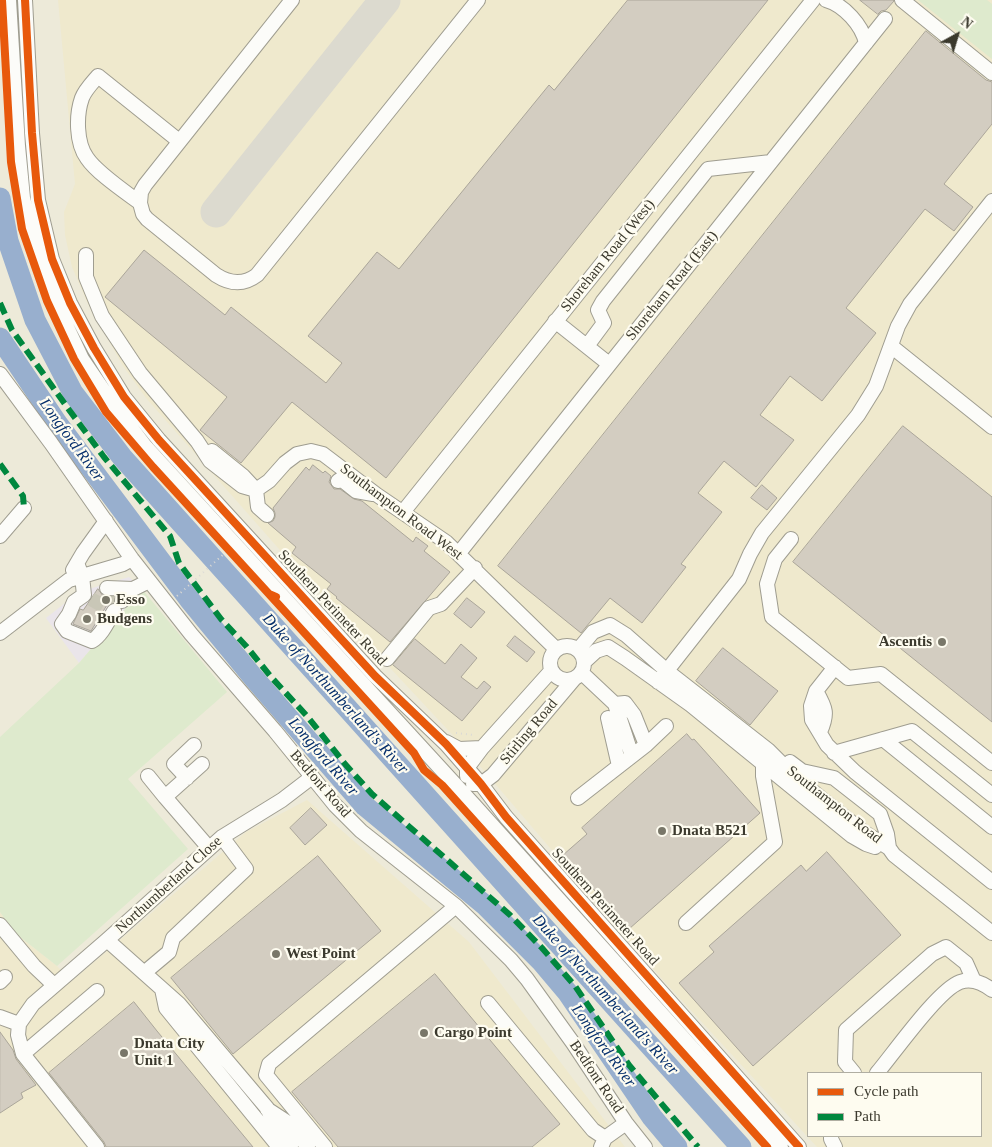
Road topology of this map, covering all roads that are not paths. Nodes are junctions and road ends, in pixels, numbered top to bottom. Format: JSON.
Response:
{"nodes":[{"id":1,"x":9,"y":0,"type":"edge"},
{"id":2,"x":25,"y":0,"type":"edge"},
{"id":3,"x":292,"y":0,"type":"edge"},
{"id":4,"x":478,"y":0,"type":"edge"},
{"id":5,"x":826,"y":0,"type":"edge"},
{"id":6,"x":902,"y":0,"type":"edge"},
{"id":7,"x":814,"y":1,"type":"edge"},
{"id":8,"x":885,"y":19,"type":"dead end"},
{"id":9,"x":866,"y":43,"type":"junction"},
{"id":10,"x":992,"y":72,"type":"edge"},
{"id":11,"x":179,"y":141,"type":"junction"},
{"id":12,"x":771,"y":162,"type":"junction"},
{"id":13,"x":992,"y":201,"type":"edge"},
{"id":14,"x":140,"y":203,"type":"junction"},
{"id":15,"x":86,"y":255,"type":"dead end"},
{"id":16,"x":555,"y":321,"type":"junction"},
{"id":17,"x":587,"y":346,"type":"junction"},
{"id":18,"x":891,"y":346,"type":"junction"},
{"id":19,"x":609,"y":364,"type":"junction"},
{"id":20,"x":0,"y":374,"type":"edge"},
{"id":21,"x":992,"y":427,"type":"edge"},
{"id":22,"x":338,"y":481,"type":"dead end"},
{"id":23,"x":256,"y":490,"type":"junction"},
{"id":24,"x":376,"y":494,"type":"junction"},
{"id":25,"x":24,"y":508,"type":"dead end"},
{"id":26,"x":403,"y":512,"type":"junction"},
{"id":27,"x":267,"y":515,"type":"dead end"},
{"id":28,"x":106,"y":521,"type":"junction"},
{"id":29,"x":0,"y":536,"type":"edge"},
{"id":30,"x":791,"y":539,"type":"dead end"},
{"id":31,"x":459,"y":553,"type":"junction"},
{"id":32,"x":132,"y":559,"type":"junction"},
{"id":33,"x":475,"y":568,"type":"junction"},
{"id":34,"x":76,"y":572,"type":"junction"},
{"id":35,"x":149,"y":581,"type":"junction"},
{"id":36,"x":0,"y":633,"type":"edge"},
{"id":37,"x":556,"y":649,"type":"junction"},
{"id":38,"x":387,"y":659,"type":"dead end"},
{"id":39,"x":580,"y":666,"type":"junction"},
{"id":40,"x":835,"y":667,"type":"junction"},
{"id":41,"x":552,"y":671,"type":"junction"},
{"id":42,"x":667,"y":671,"type":"junction"},
{"id":43,"x":658,"y":682,"type":"junction"},
{"id":44,"x":689,"y":688,"type":"junction"},
{"id":45,"x":615,"y":704,"type":"junction"},
{"id":46,"x":691,"y":705,"type":"junction"},
{"id":47,"x":608,"y":718,"type":"dead end"},
{"id":48,"x":666,"y":726,"type":"dead end"},
{"id":49,"x":883,"y":739,"type":"junction"},
{"id":50,"x":444,"y":741,"type":"junction"},
{"id":51,"x":479,"y":742,"type":"junction"},
{"id":52,"x":194,"y":745,"type":"dead end"},
{"id":53,"x":646,"y":745,"type":"junction"},
{"id":54,"x":834,"y":753,"type":"junction"},
{"id":55,"x":632,"y":756,"type":"junction"},
{"id":56,"x":765,"y":756,"type":"junction"},
{"id":57,"x":992,"y":763,"type":"edge"},
{"id":58,"x":202,"y":764,"type":"dead end"},
{"id":59,"x":619,"y":766,"type":"junction"},
{"id":60,"x":467,"y":768,"type":"junction"},
{"id":61,"x":493,"y":775,"type":"junction"},
{"id":62,"x":148,"y":776,"type":"dead end"},
{"id":63,"x":312,"y":777,"type":"junction"},
{"id":64,"x":187,"y":778,"type":"junction"},
{"id":65,"x":482,"y":784,"type":"junction"},
{"id":66,"x":468,"y":792,"type":"junction"},
{"id":67,"x":992,"y":795,"type":"edge"},
{"id":68,"x":165,"y":797,"type":"junction"},
{"id":69,"x":578,"y":798,"type":"dead end"},
{"id":70,"x":506,"y":817,"type":"junction"},
{"id":71,"x":992,"y":827,"type":"edge"},
{"id":72,"x":222,"y":837,"type":"junction"},
{"id":73,"x":209,"y":848,"type":"junction"},
{"id":74,"x":891,"y":851,"type":"junction"},
{"id":75,"x":992,"y":882,"type":"edge"},
{"id":76,"x":456,"y":906,"type":"junction"},
{"id":77,"x":686,"y":923,"type":"dead end"},
{"id":78,"x":0,"y":925,"type":"edge"},
{"id":79,"x":992,"y":933,"type":"edge"},
{"id":80,"x":107,"y":940,"type":"junction"},
{"id":81,"x":144,"y":973,"type":"junction"},
{"id":82,"x":974,"y":981,"type":"junction"},
{"id":83,"x":54,"y":985,"type":"junction"},
{"id":84,"x":162,"y":989,"type":"junction"},
{"id":85,"x":992,"y":990,"type":"edge"},
{"id":86,"x":97,"y":992,"type":"dead end"},
{"id":87,"x":488,"y":1003,"type":"dead end"},
{"id":88,"x":0,"y":1017,"type":"edge"},
{"id":89,"x":19,"y":1024,"type":"junction"},
{"id":90,"x":23,"y":1054,"type":"junction"},
{"id":91,"x":853,"y":1072,"type":"edge"},
{"id":92,"x":879,"y":1072,"type":"edge"},
{"id":93,"x":267,"y":1108,"type":"junction"},
{"id":94,"x":626,"y":1123,"type":"junction"},
{"id":95,"x":603,"y":1142,"type":"edge"},
{"id":96,"x":97,"y":1147,"type":"edge"},
{"id":97,"x":278,"y":1147,"type":"edge"},
{"id":98,"x":291,"y":1147,"type":"edge"},
{"id":99,"x":308,"y":1147,"type":"edge"},
{"id":100,"x":325,"y":1147,"type":"edge"},
{"id":101,"x":645,"y":1147,"type":"edge"},
{"id":102,"x":781,"y":1147,"type":"edge"},
{"id":103,"x":799,"y":1147,"type":"edge"}],
"edges":[{"from":1,"to":66,"type":"street","name":"Southern Perimeter Road"},
{"from":2,"to":50,"type":"street","name":"Southern Perimeter Road"},
{"from":3,"to":11,"type":"street"},
{"from":4,"to":14,"type":"street"},
{"from":5,"to":9,"type":"street"},
{"from":6,"to":10,"type":"street"},
{"from":7,"to":16,"type":"street","name":"Shoreham Road (West)"},
{"from":8,"to":9,"type":"street","name":"Shoreham Road (East)"},
{"from":9,"to":12,"type":"street","name":"Shoreham Road (East)"},
{"from":11,"to":14,"type":"street"},
{"from":11,"to":14,"type":"street"},
{"from":12,"to":17,"type":"street"},
{"from":12,"to":19,"type":"street","name":"Shoreham Road (East)"},
{"from":13,"to":18,"type":"street"},
{"from":15,"to":23,"type":"street"},
{"from":16,"to":17,"type":"street"},
{"from":16,"to":26,"type":"street","name":"Shoreham Road (West)"},
{"from":17,"to":19,"type":"street"},
{"from":18,"to":21,"type":"street"},
{"from":18,"to":42,"type":"street"},
{"from":19,"to":31,"type":"street","name":"Shoreham Road (East)"},
{"from":20,"to":28,"type":"street","name":"Bedfont Road"},
{"from":22,"to":24,"type":"street"},
{"from":23,"to":24,"type":"street","name":"Southampton Road West"},
{"from":23,"to":27,"type":"street"},
{"from":24,"to":26,"type":"street","name":"Southampton Road West"},
{"from":25,"to":29,"type":"street"},
{"from":26,"to":31,"type":"street","name":"Southampton Road West"},
{"from":28,"to":32,"type":"street","name":"Bedfont Road"},
{"from":28,"to":34,"type":"street"},
{"from":30,"to":40,"type":"street"},
{"from":31,"to":33,"type":"street","name":"Southampton Road West"},
{"from":32,"to":34,"type":"street"},
{"from":32,"to":35,"type":"street","name":"Bedfont Road"},
{"from":33,"to":37,"type":"street","name":"Southampton Road West"},
{"from":33,"to":38,"type":"street"},
{"from":34,"to":35,"type":"street"},
{"from":34,"to":36,"type":"street"},
{"from":35,"to":63,"type":"street","name":"Bedfont Road"},
{"from":37,"to":39,"type":"street"},
{"from":37,"to":41,"type":"street"},
{"from":39,"to":41,"type":"street"},
{"from":39,"to":42,"type":"street","name":"Southampton Road"},
{"from":39,"to":43,"type":"street","name":"Southampton Road"},
{"from":39,"to":45,"type":"street"},
{"from":39,"to":61,"type":"street","name":"Stirling Road"},
{"from":40,"to":54,"type":"street"},
{"from":40,"to":57,"type":"street"},
{"from":41,"to":51,"type":"street","name":"Stirling Road"},
{"from":42,"to":43,"type":"street"},
{"from":42,"to":44,"type":"street","name":"Southampton Road"},
{"from":43,"to":46,"type":"street","name":"Southampton Road"},
{"from":44,"to":46,"type":"street"},
{"from":44,"to":56,"type":"street","name":"Southampton Road"},
{"from":45,"to":53,"type":"street"},
{"from":45,"to":55,"type":"street"},
{"from":46,"to":56,"type":"street","name":"Southampton Road"},
{"from":47,"to":59,"type":"street"},
{"from":48,"to":53,"type":"street"},
{"from":49,"to":54,"type":"street"},
{"from":49,"to":67,"type":"street"},
{"from":49,"to":71,"type":"street"},
{"from":50,"to":51,"type":"street","name":"Stirling Road"},
{"from":50,"to":60,"type":"street","name":"Southern Perimeter Road"},
{"from":51,"to":60,"type":"street"},
{"from":52,"to":64,"type":"street"},
{"from":53,"to":55,"type":"street"},
{"from":54,"to":75,"type":"street"},
{"from":55,"to":59,"type":"street"},
{"from":56,"to":74,"type":"street","name":"Southampton Road"},
{"from":56,"to":74,"type":"street","name":"Southampton Road"},
{"from":56,"to":77,"type":"street"},
{"from":58,"to":64,"type":"street"},
{"from":59,"to":69,"type":"street"},
{"from":60,"to":65,"type":"street","name":"Southern Perimeter Road"},
{"from":60,"to":66,"type":"street"},
{"from":61,"to":65,"type":"street"},
{"from":61,"to":70,"type":"street","name":"Stirling Road"},
{"from":62,"to":68,"type":"street"},
{"from":63,"to":72,"type":"street","name":"Northumberland Close"},
{"from":63,"to":76,"type":"street","name":"Bedfont Road"},
{"from":64,"to":68,"type":"street"},
{"from":65,"to":66,"type":"street"},
{"from":65,"to":70,"type":"street","name":"Southern Perimeter Road"},
{"from":66,"to":102,"type":"street","name":"Southern Perimeter Road"},
{"from":68,"to":73,"type":"street"},
{"from":70,"to":103,"type":"street","name":"Southern Perimeter Road"},
{"from":72,"to":73,"type":"street","name":"Northumberland Close"},
{"from":72,"to":81,"type":"street"},
{"from":73,"to":80,"type":"street","name":"Northumberland Close"},
{"from":74,"to":79,"type":"street"},
{"from":76,"to":94,"type":"street","name":"Bedfont Road"},
{"from":76,"to":100,"type":"street"},
{"from":78,"to":83,"type":"street"},
{"from":80,"to":81,"type":"street"},
{"from":80,"to":83,"type":"street","name":"Northumberland Close"},
{"from":81,"to":84,"type":"street"},
{"from":82,"to":85,"type":"street"},
{"from":82,"to":91,"type":"street"},
{"from":82,"to":92,"type":"street"},
{"from":83,"to":89,"type":"street","name":"Northumberland Close"},
{"from":84,"to":93,"type":"street"},
{"from":84,"to":97,"type":"street"},
{"from":86,"to":90,"type":"street"},
{"from":87,"to":95,"type":"street"},
{"from":88,"to":89,"type":"street"},
{"from":89,"to":90,"type":"street"},
{"from":90,"to":96,"type":"street"},
{"from":93,"to":98,"type":"street"},
{"from":93,"to":99,"type":"street"},
{"from":94,"to":95,"type":"street"},
{"from":94,"to":101,"type":"street","name":"Bedfont Road"}]}
